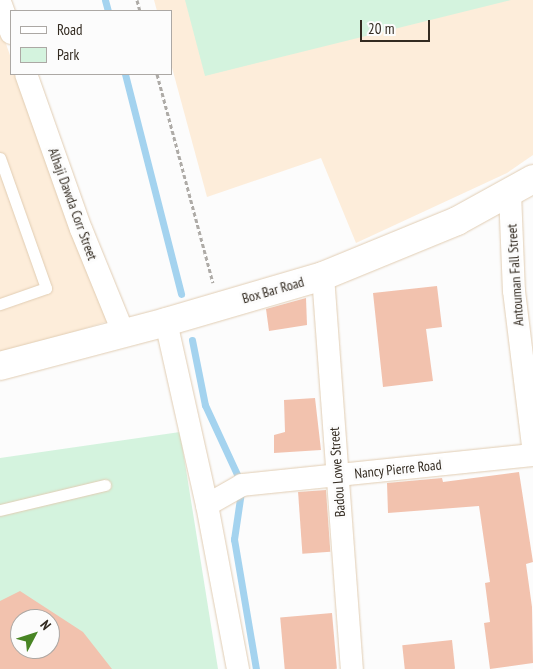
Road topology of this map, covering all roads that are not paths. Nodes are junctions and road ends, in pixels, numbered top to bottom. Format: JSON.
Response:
{"nodes":[{"id":1,"x":0,"y":2,"type":"edge"},
{"id":2,"x":10,"y":30,"type":"edge"},
{"id":3,"x":26,"y":75,"type":"edge"},
{"id":4,"x":0,"y":158,"type":"edge"},
{"id":5,"x":533,"y":179,"type":"edge"},
{"id":6,"x":510,"y":193,"type":"junction"},
{"id":7,"x":323,"y":276,"type":"junction"},
{"id":8,"x":0,"y":304,"type":"edge"},
{"id":9,"x":166,"y":322,"type":"junction"},
{"id":10,"x":122,"y":332,"type":"junction"},
{"id":11,"x":0,"y":366,"type":"edge"},
{"id":12,"x":533,"y":445,"type":"edge"},
{"id":13,"x":533,"y":456,"type":"edge"},
{"id":14,"x":337,"y":475,"type":"junction"},
{"id":15,"x":104,"y":485,"type":"dead end"},
{"id":16,"x":207,"y":504,"type":"junction"},
{"id":17,"x":0,"y":510,"type":"edge"},
{"id":18,"x":238,"y":669,"type":"edge"},
{"id":19,"x":352,"y":669,"type":"edge"}],
"edges":[{"from":1,"to":2,"type":"street"},
{"from":3,"to":10,"type":"street","name":"Alhaji Dawda Corr Street"},
{"from":4,"to":8,"type":"lane"},
{"from":5,"to":6,"type":"street","name":"Box Bar Road"},
{"from":6,"to":7,"type":"street","name":"Box Bar Road"},
{"from":6,"to":12,"type":"street","name":"Antouman Fall Street"},
{"from":7,"to":9,"type":"street","name":"Box Bar Road"},
{"from":7,"to":14,"type":"street","name":"Badou Lowe Street"},
{"from":9,"to":10,"type":"street","name":"Box Bar Road"},
{"from":9,"to":16,"type":"street"},
{"from":10,"to":11,"type":"street","name":"Box Bar Road"},
{"from":13,"to":14,"type":"street","name":"Nancy Pierre Road"},
{"from":14,"to":16,"type":"street","name":"Nancy Pierre Road"},
{"from":14,"to":19,"type":"street","name":"Badou Lowe Street"},
{"from":15,"to":17,"type":"lane"},
{"from":16,"to":18,"type":"street"}]}
